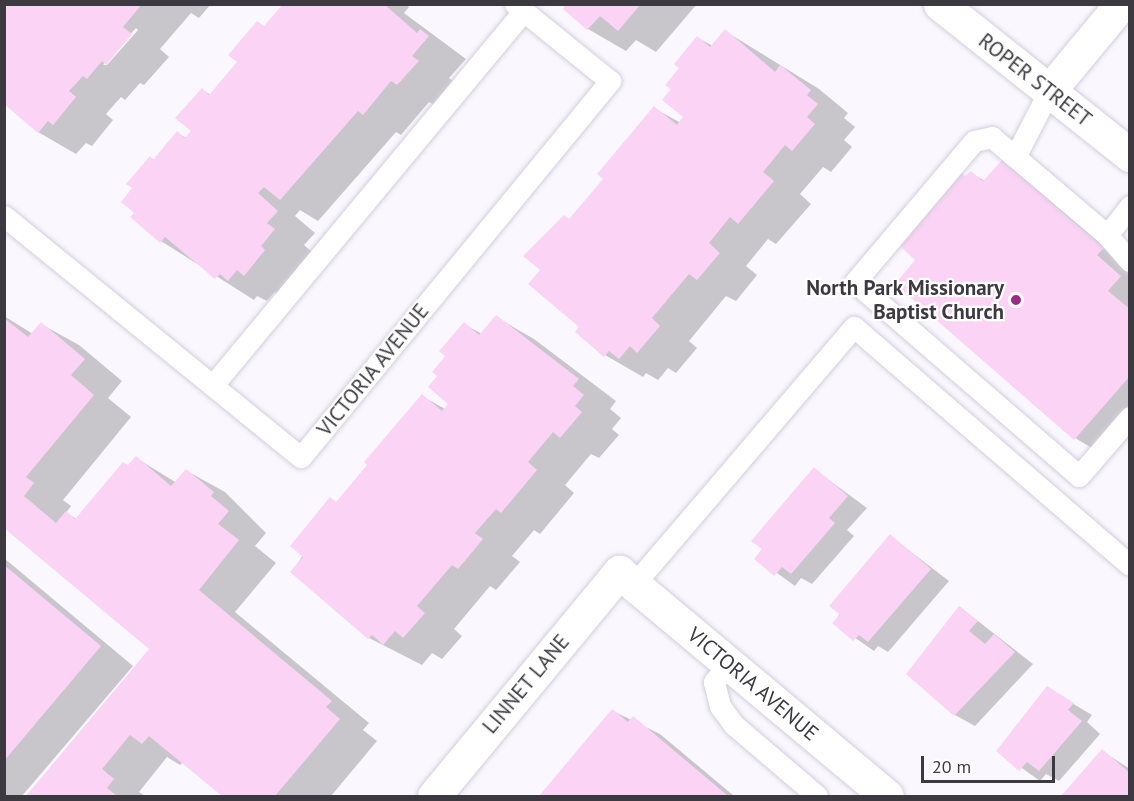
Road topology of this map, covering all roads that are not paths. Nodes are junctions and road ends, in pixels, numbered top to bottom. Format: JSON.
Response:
{"nodes":[{"id":1,"x":940,"y":4,"type":"edge"},
{"id":2,"x":1121,"y":4,"type":"edge"},
{"id":3,"x":519,"y":8,"type":"edge"},
{"id":4,"x":1049,"y":91,"type":"junction"},
{"id":5,"x":1130,"y":155,"type":"edge"},
{"id":6,"x":1015,"y":157,"type":"junction"},
{"id":7,"x":1130,"y":206,"type":"edge"},
{"id":8,"x":8,"y":226,"type":"edge"},
{"id":9,"x":1107,"y":235,"type":"junction"},
{"id":10,"x":1130,"y":261,"type":"edge"},
{"id":11,"x":213,"y":385,"type":"junction"},
{"id":12,"x":1130,"y":417,"type":"edge"},
{"id":13,"x":1130,"y":565,"type":"edge"},
{"id":14,"x":627,"y":578,"type":"junction"},
{"id":15,"x":728,"y":664,"type":"junction"},
{"id":16,"x":434,"y":796,"type":"edge"},
{"id":17,"x":817,"y":796,"type":"edge"},
{"id":18,"x":887,"y":796,"type":"edge"}],
"edges":[{"from":1,"to":4,"type":"street","name":"ROPER STREET"},
{"from":2,"to":4,"type":"street"},
{"from":3,"to":11,"type":"lane"},
{"from":3,"to":11,"type":"lane","name":"VICTORIA AVENUE"},
{"from":4,"to":5,"type":"street","name":"ROPER STREET"},
{"from":4,"to":6,"type":"lane"},
{"from":6,"to":9,"type":"lane"},
{"from":6,"to":12,"type":"lane"},
{"from":7,"to":9,"type":"lane"},
{"from":8,"to":11,"type":"lane","name":"VICTORIA AVENUE"},
{"from":9,"to":10,"type":"lane"},
{"from":13,"to":14,"type":"lane"},
{"from":14,"to":15,"type":"street","name":"VICTORIA AVENUE"},
{"from":14,"to":16,"type":"street","name":"LINNET LANE"},
{"from":15,"to":17,"type":"lane"},
{"from":15,"to":18,"type":"street","name":"VICTORIA AVENUE"}]}
